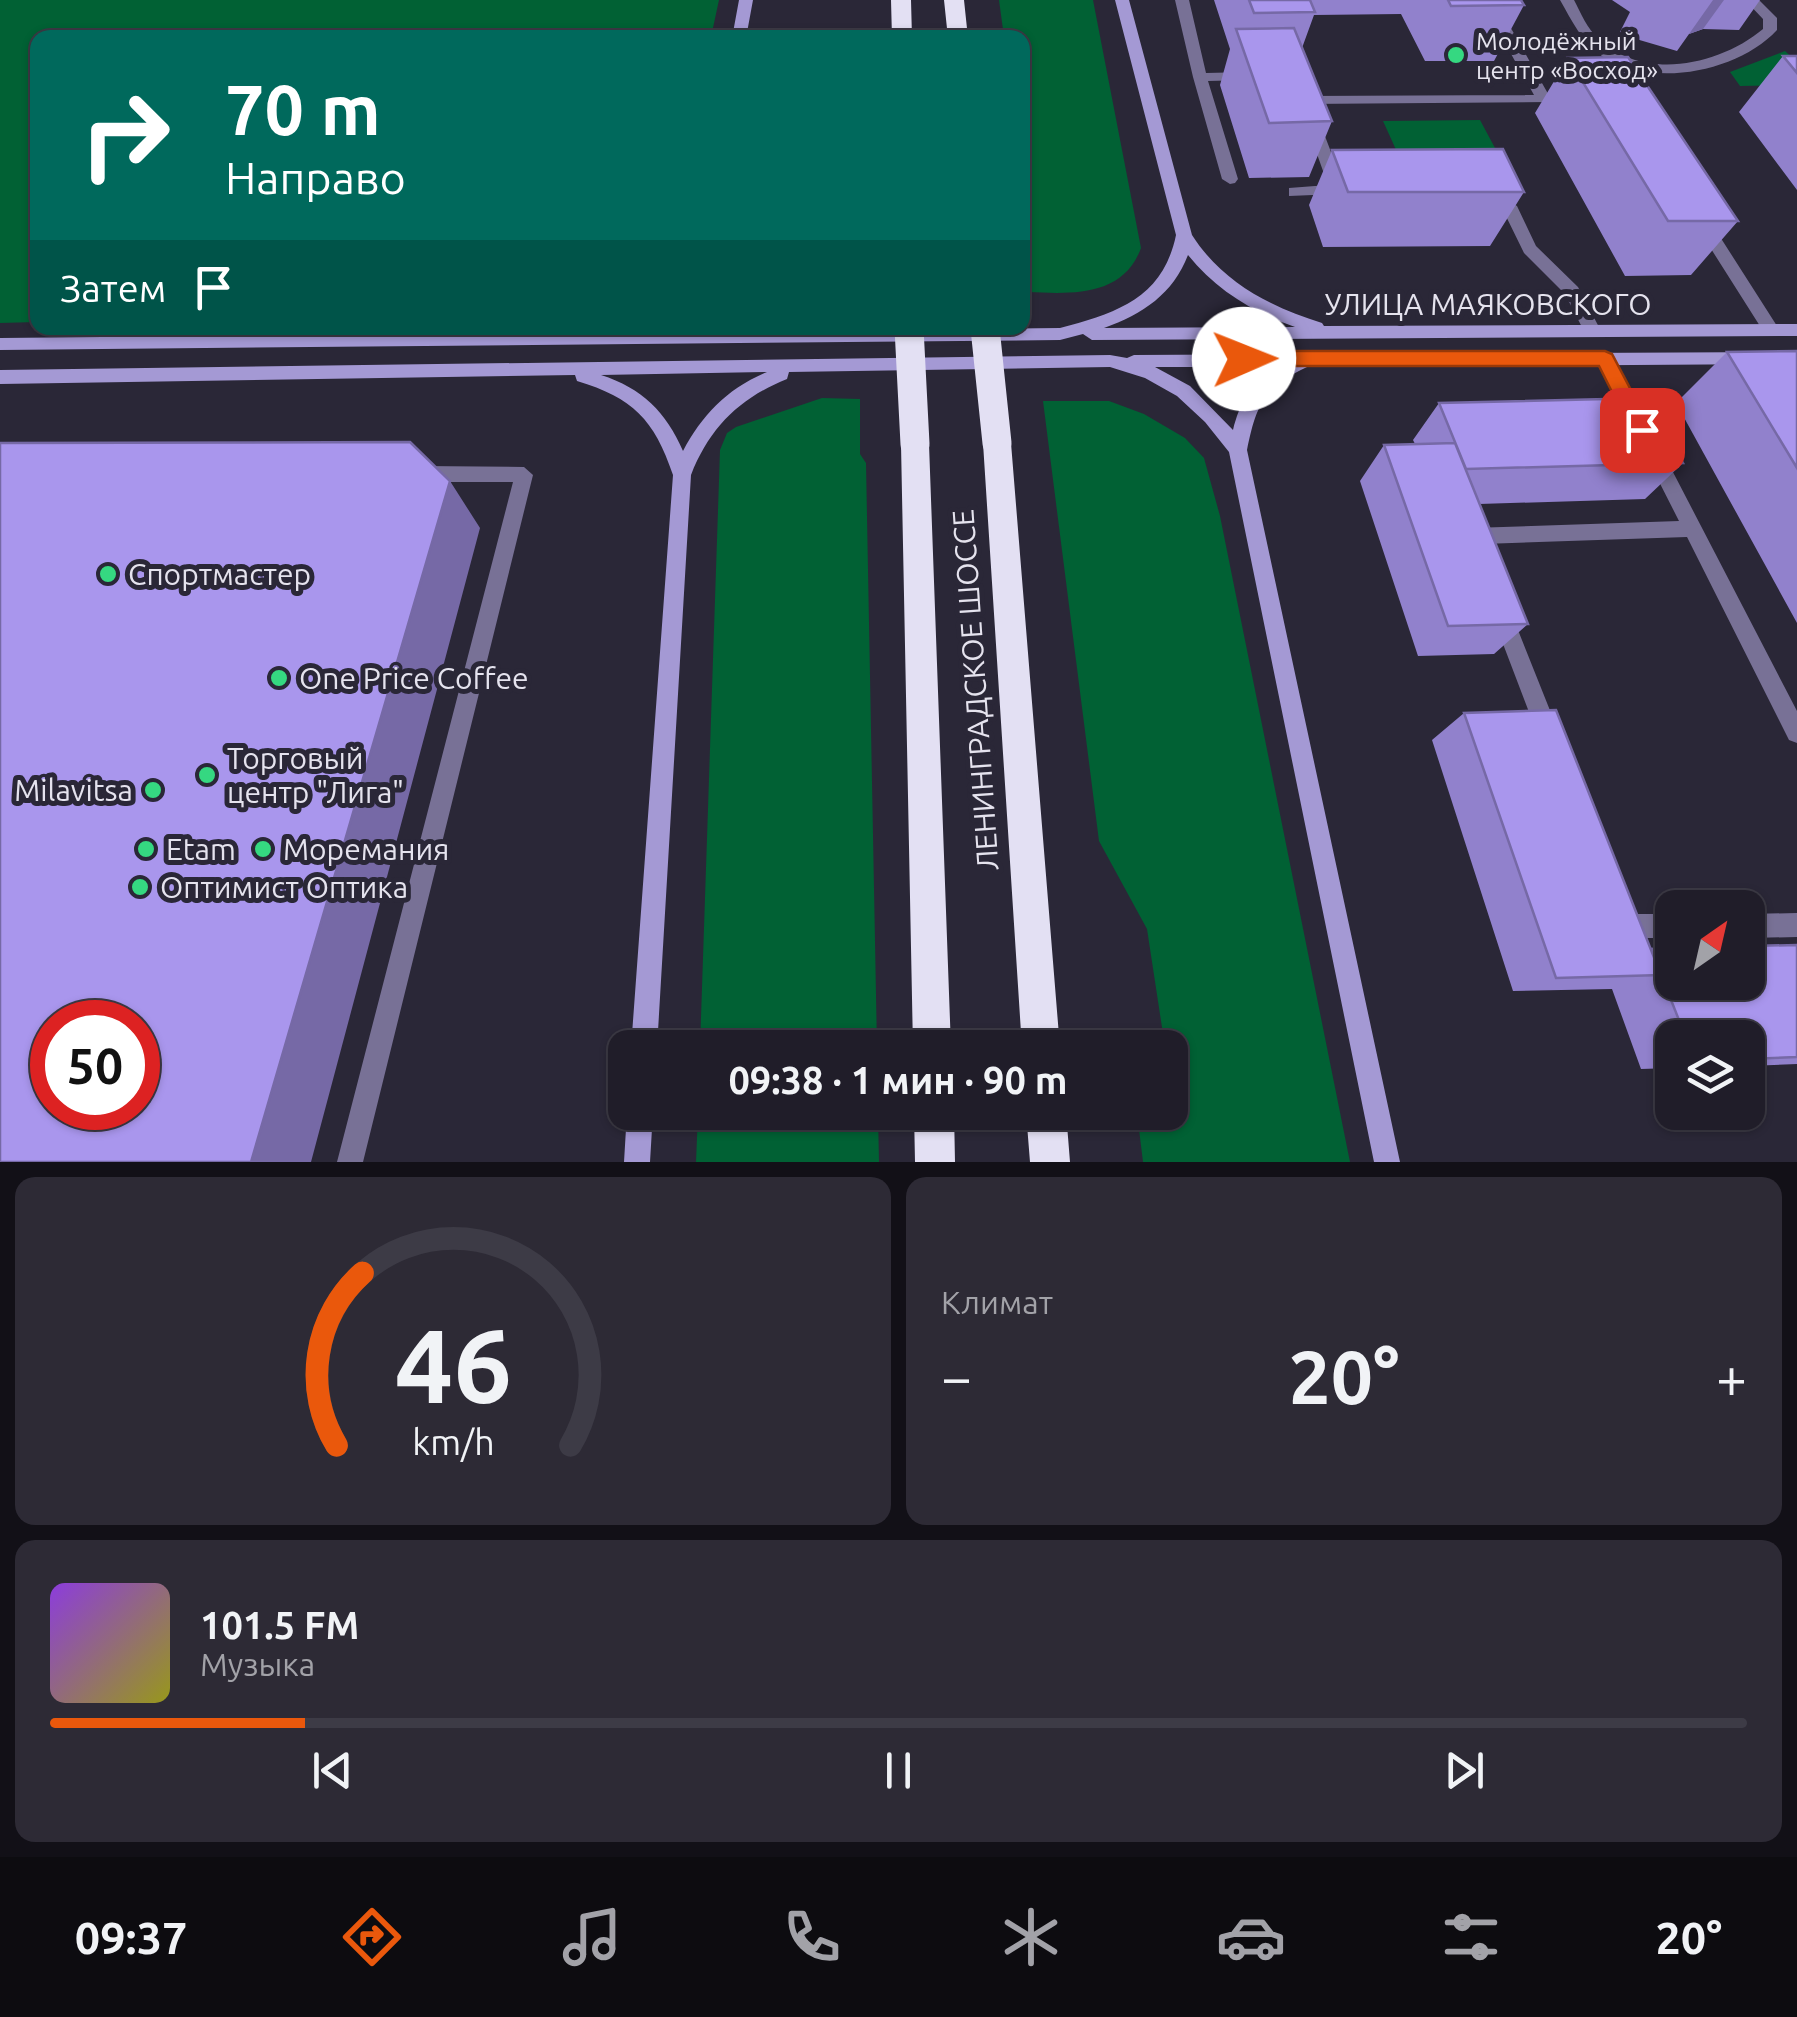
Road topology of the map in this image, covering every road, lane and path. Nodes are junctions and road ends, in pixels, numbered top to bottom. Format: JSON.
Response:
{"nodes":[{"id":1,"x":746,"y":0,"type":"edge"},
{"id":2,"x":902,"y":0,"type":"edge"},
{"id":3,"x":954,"y":0,"type":"edge"},
{"id":4,"x":1122,"y":0,"type":"edge"},
{"id":5,"x":1182,"y":0,"type":"edge"},
{"id":6,"x":1488,"y":0,"type":"edge"},
{"id":7,"x":1568,"y":0,"type":"edge"},
{"id":8,"x":1752,"y":0,"type":"edge"},
{"id":9,"x":740,"y":30,"type":"edge"},
{"id":10,"x":902,"y":30,"type":"edge"},
{"id":11,"x":957,"y":30,"type":"edge"},
{"id":12,"x":1258,"y":76,"type":"edge"},
{"id":13,"x":1200,"y":77,"type":"junction"},
{"id":14,"x":1230,"y":179,"type":"dead end"},
{"id":15,"x":1294,"y":192,"type":"dead end"},
{"id":16,"x":1509,"y":206,"type":"edge"},
{"id":17,"x":1694,"y":210,"type":"edge"},
{"id":18,"x":1184,"y":235,"type":"junction"},
{"id":19,"x":1771,"y":330,"type":"junction"},
{"id":20,"x":1797,"y":330,"type":"edge"},
{"id":21,"x":1592,"y":331,"type":"junction"},
{"id":22,"x":1342,"y":332,"type":"junction"},
{"id":23,"x":1030,"y":334,"type":"edge"},
{"id":24,"x":1060,"y":334,"type":"junction"},
{"id":25,"x":534,"y":335,"type":"edge"},
{"id":26,"x":816,"y":335,"type":"edge"},
{"id":27,"x":909,"y":335,"type":"edge"},
{"id":28,"x":940,"y":335,"type":"edge"},
{"id":29,"x":986,"y":335,"type":"edge"},
{"id":30,"x":820,"y":336,"type":"junction"},
{"id":31,"x":526,"y":337,"type":"junction"},
{"id":32,"x":0,"y":344,"type":"edge"},
{"id":33,"x":1311,"y":357,"type":"junction"},
{"id":34,"x":1761,"y":358,"type":"junction"},
{"id":35,"x":1797,"y":358,"type":"edge"},
{"id":36,"x":1605,"y":359,"type":"junction"},
{"id":37,"x":1110,"y":361,"type":"junction"},
{"id":38,"x":822,"y":367,"type":"junction"},
{"id":39,"x":552,"y":371,"type":"junction"},
{"id":40,"x":1772,"y":376,"type":"edge"},
{"id":41,"x":0,"y":378,"type":"edge"},
{"id":42,"x":1238,"y":450,"type":"junction"},
{"id":43,"x":405,"y":474,"type":"edge"},
{"id":44,"x":682,"y":475,"type":"junction"},
{"id":45,"x":1692,"y":529,"type":"junction"},
{"id":46,"x":1479,"y":555,"type":"edge"},
{"id":47,"x":1493,"y":592,"type":"edge"},
{"id":48,"x":1797,"y":733,"type":"edge"},
{"id":49,"x":1558,"y":759,"type":"edge"},
{"id":50,"x":1608,"y":889,"type":"edge"},
{"id":51,"x":1655,"y":926,"type":"edge"},
{"id":52,"x":1765,"y":926,"type":"edge"},
{"id":53,"x":1797,"y":926,"type":"edge"},
{"id":54,"x":645,"y":1030,"type":"edge"},
{"id":55,"x":931,"y":1030,"type":"edge"},
{"id":56,"x":1040,"y":1030,"type":"edge"},
{"id":57,"x":639,"y":1130,"type":"edge"},
{"id":58,"x":934,"y":1130,"type":"edge"},
{"id":59,"x":1047,"y":1130,"type":"edge"},
{"id":60,"x":350,"y":1162,"type":"edge"},
{"id":61,"x":637,"y":1162,"type":"edge"},
{"id":62,"x":935,"y":1162,"type":"edge"},
{"id":63,"x":1050,"y":1162,"type":"edge"},
{"id":64,"x":1387,"y":1162,"type":"edge"}],
"edges":[{"from":1,"to":9,"type":"main road"},
{"from":2,"to":10,"type":"highway"},
{"from":3,"to":11,"type":"highway"},
{"from":4,"to":18,"type":"main road"},
{"from":5,"to":13,"type":"lane"},
{"from":6,"to":15,"type":"lane"},
{"from":7,"to":8,"type":"lane"},
{"from":12,"to":13,"type":"lane"},
{"from":13,"to":14,"type":"lane"},
{"from":16,"to":21,"type":"lane"},
{"from":17,"to":19,"type":"lane"},
{"from":18,"to":22,"type":"main road"},
{"from":18,"to":24,"type":"main road"},
{"from":19,"to":20,"type":"main road","name":"УЛИЦА МАЯКОВСКОГО"},
{"from":19,"to":21,"type":"main road","name":"УЛИЦА МАЯКОВСКОГО"},
{"from":21,"to":22,"type":"main road","name":"УЛИЦА МАЯКОВСКОГО"},
{"from":22,"to":24,"type":"main road","name":"УЛИЦА МАЯКОВСКОГО"},
{"from":23,"to":24,"type":"main road","name":"УЛИЦА МАЯКОВСКОГО"},
{"from":25,"to":31,"type":"main road"},
{"from":26,"to":30,"type":"main road"},
{"from":27,"to":55,"type":"highway","name":"ЛЕНИНГРАДСКОЕ ШОССЕ","bridge":true},
{"from":28,"to":30,"type":"main road","name":"УЛИЦА МАЯКОВСКОГО"},
{"from":29,"to":56,"type":"highway","name":"ЛЕНИНГРАДСКОЕ ШОССЕ","bridge":true},
{"from":30,"to":31,"type":"main road","name":"УЛИЦА МАЯКОВСКОГО"},
{"from":31,"to":32,"type":"main road"},
{"from":33,"to":36,"type":"main road","name":"УЛИЦА МАЯКОВСКОГО"},
{"from":33,"to":37,"type":"main road","name":"УЛИЦА МАЯКОВСКОГО"},
{"from":33,"to":42,"type":"main road"},
{"from":34,"to":35,"type":"main road","name":"УЛИЦА МАЯКОВСКОГО"},
{"from":34,"to":36,"type":"main road","name":"УЛИЦА МАЯКОВСКОГО"},
{"from":34,"to":40,"type":"lane"},
{"from":36,"to":45,"type":"lane"},
{"from":37,"to":38,"type":"main road","name":"УЛИЦА МАЯКОВСКОГО"},
{"from":37,"to":42,"type":"main road"},
{"from":38,"to":39,"type":"main road"},
{"from":38,"to":44,"type":"main road"},
{"from":39,"to":41,"type":"main road"},
{"from":39,"to":44,"type":"main road"},
{"from":42,"to":64,"type":"main road"},
{"from":43,"to":60,"type":"lane"},
{"from":44,"to":54,"type":"main road"},
{"from":45,"to":46,"type":"lane"},
{"from":45,"to":48,"type":"lane"},
{"from":47,"to":49,"type":"lane"},
{"from":50,"to":51,"type":"lane"},
{"from":52,"to":53,"type":"lane"},
{"from":57,"to":61,"type":"main road"},
{"from":58,"to":62,"type":"highway"},
{"from":59,"to":63,"type":"highway"}]}
